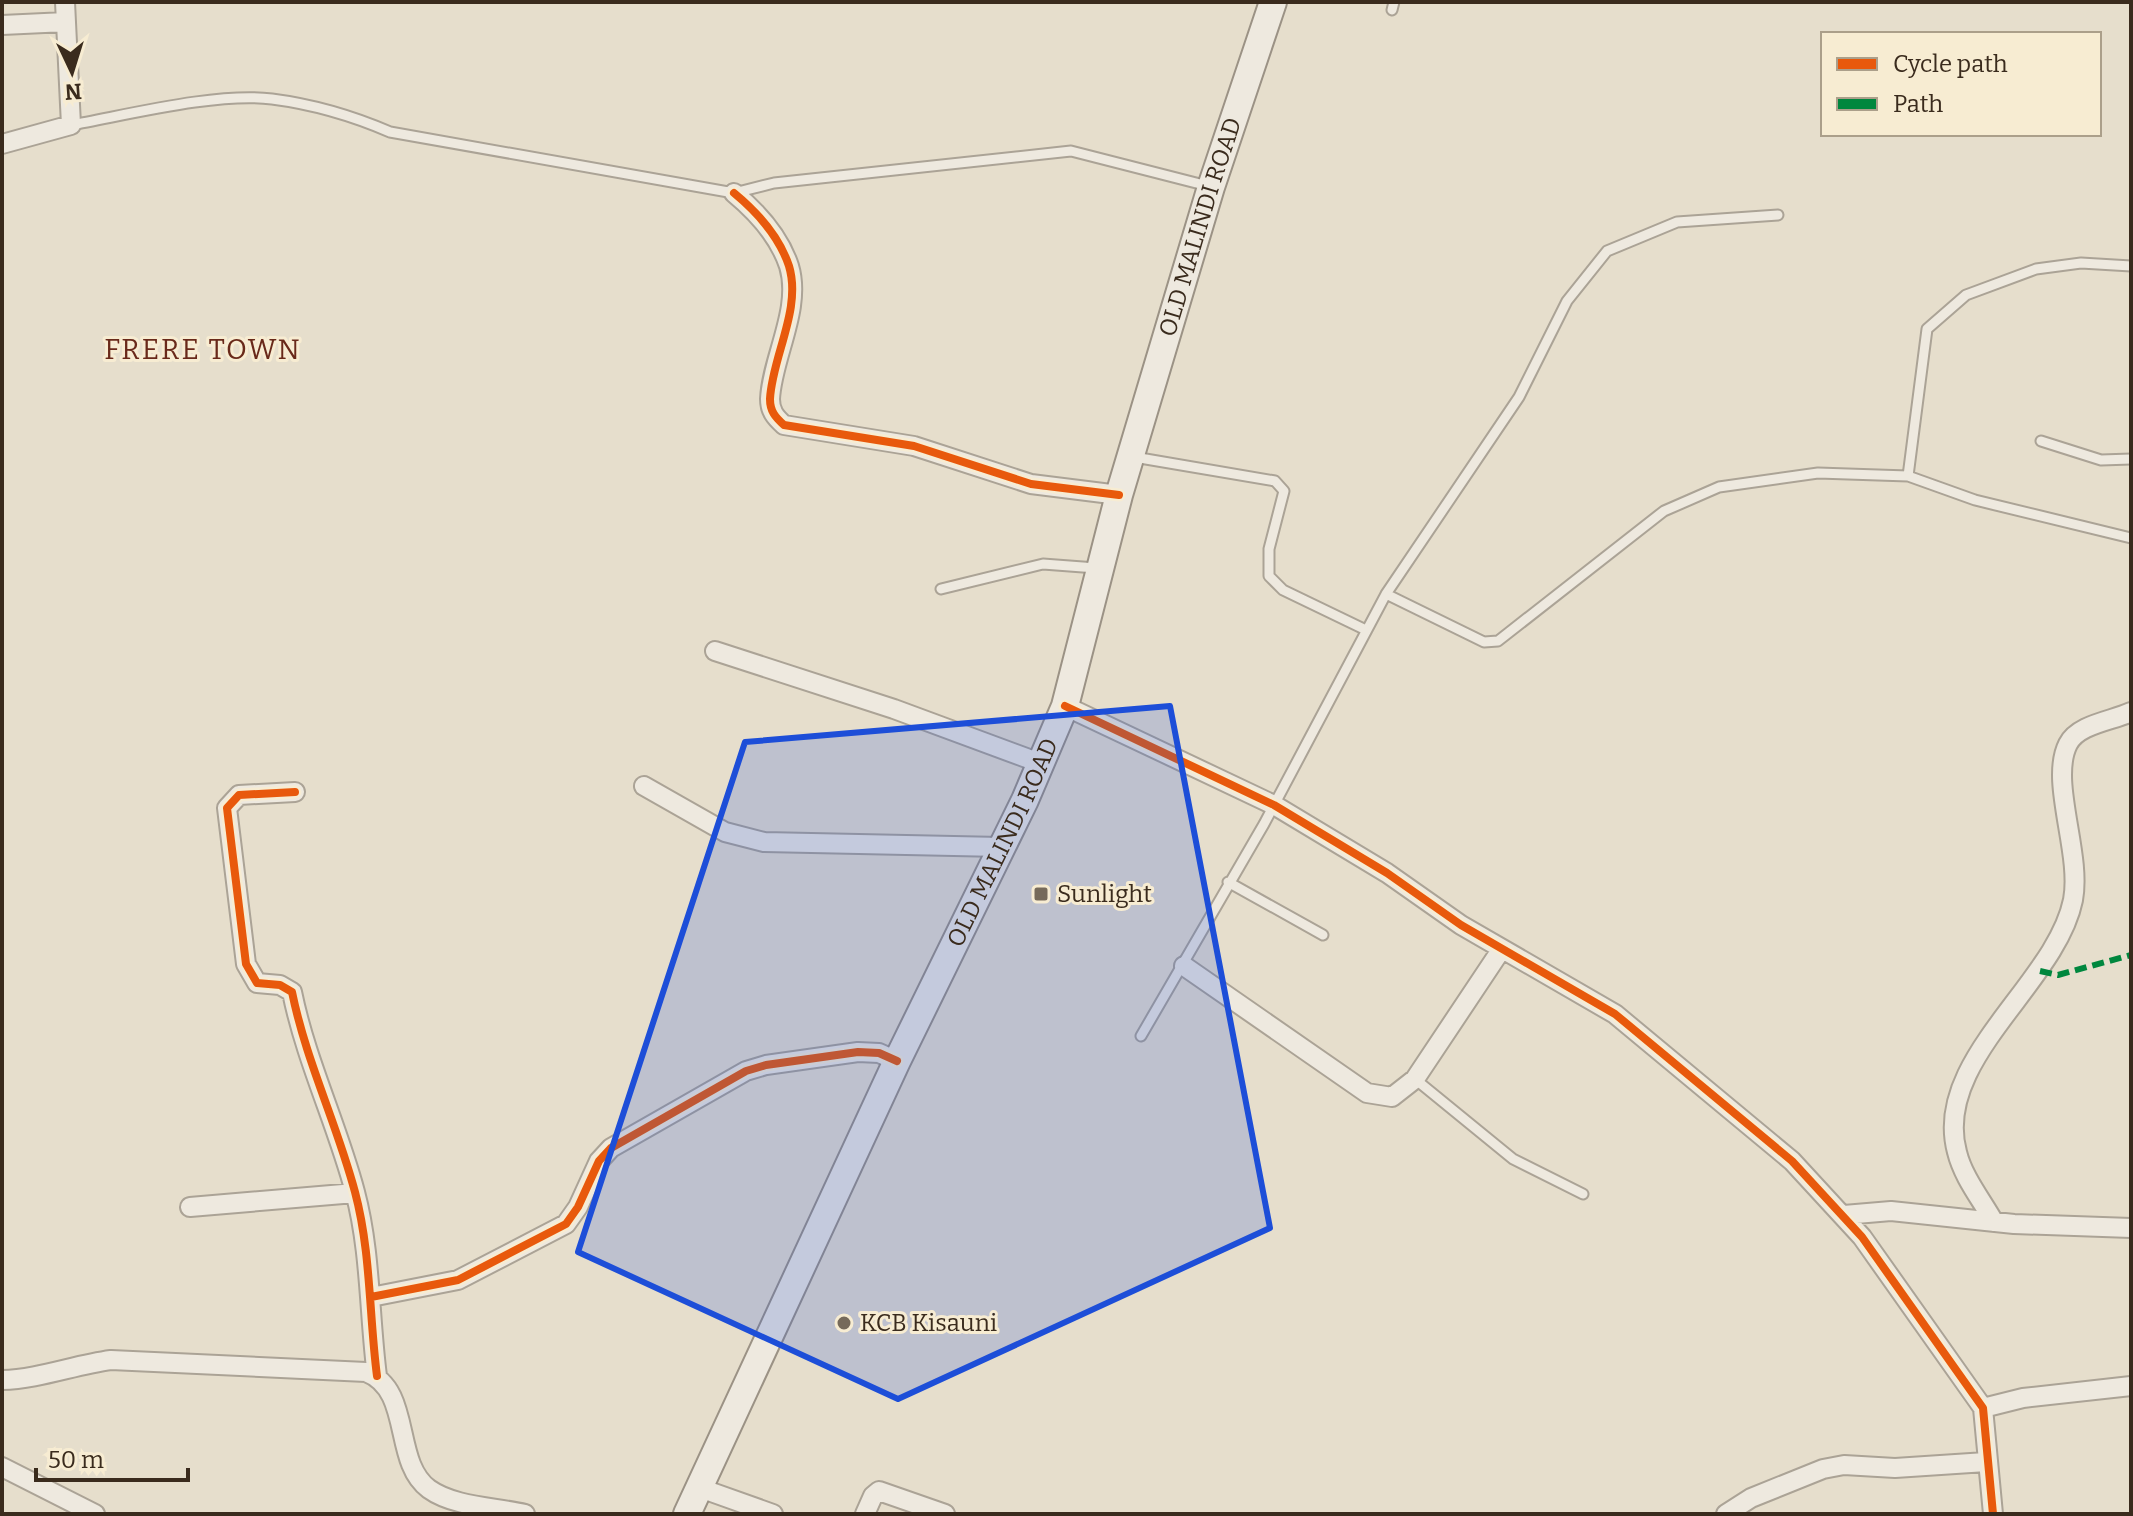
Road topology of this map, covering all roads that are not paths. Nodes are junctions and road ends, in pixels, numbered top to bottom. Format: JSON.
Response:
{"nodes":[{"id":1,"x":65,"y":2,"type":"edge"},
{"id":2,"x":1273,"y":2,"type":"edge"},
{"id":3,"x":66,"y":22,"type":"junction"},
{"id":4,"x":2,"y":25,"type":"edge"},
{"id":5,"x":71,"y":125,"type":"junction"},
{"id":6,"x":2,"y":144,"type":"edge"},
{"id":7,"x":1211,"y":187,"type":"junction"},
{"id":8,"x":734,"y":193,"type":"junction"},
{"id":9,"x":1778,"y":215,"type":"dead end"},
{"id":10,"x":2131,"y":266,"type":"edge"},
{"id":11,"x":2041,"y":441,"type":"dead end"},
{"id":12,"x":1131,"y":456,"type":"junction"},
{"id":13,"x":2131,"y":459,"type":"edge"},
{"id":14,"x":1908,"y":476,"type":"junction"},
{"id":15,"x":1119,"y":495,"type":"junction"},
{"id":16,"x":2131,"y":538,"type":"edge"},
{"id":17,"x":1103,"y":568,"type":"junction"},
{"id":18,"x":941,"y":589,"type":"dead end"},
{"id":19,"x":1386,"y":594,"type":"junction"},
{"id":20,"x":1366,"y":630,"type":"junction"},
{"id":21,"x":715,"y":651,"type":"dead end"},
{"id":22,"x":1065,"y":706,"type":"junction"},
{"id":23,"x":2131,"y":712,"type":"edge"},
{"id":24,"x":1040,"y":763,"type":"junction"},
{"id":25,"x":644,"y":786,"type":"dead end"},
{"id":26,"x":295,"y":792,"type":"dead end"},
{"id":27,"x":1274,"y":805,"type":"junction"},
{"id":28,"x":1001,"y":847,"type":"junction"},
{"id":29,"x":1228,"y":882,"type":"junction"},
{"id":30,"x":1323,"y":935,"type":"dead end"},
{"id":31,"x":1501,"y":950,"type":"junction"},
{"id":32,"x":1184,"y":966,"type":"junction"},
{"id":33,"x":1141,"y":1036,"type":"dead end"},
{"id":34,"x":897,"y":1061,"type":"junction"},
{"id":35,"x":1415,"y":1079,"type":"junction"},
{"id":36,"x":355,"y":1193,"type":"junction"},
{"id":37,"x":1583,"y":1194,"type":"dead end"},
{"id":38,"x":190,"y":1207,"type":"dead end"},
{"id":39,"x":1844,"y":1215,"type":"junction"},
{"id":40,"x":1994,"y":1222,"type":"junction"},
{"id":41,"x":2131,"y":1228,"type":"edge"},
{"id":42,"x":371,"y":1297,"type":"junction"},
{"id":43,"x":377,"y":1376,"type":"junction"},
{"id":44,"x":2,"y":1380,"type":"edge"},
{"id":45,"x":2131,"y":1386,"type":"edge"},
{"id":46,"x":1983,"y":1408,"type":"junction"},
{"id":47,"x":1986,"y":1462,"type":"junction"},
{"id":48,"x":2,"y":1467,"type":"edge"},
{"id":49,"x":700,"y":1488,"type":"junction"},
{"id":50,"x":483,"y":1510,"type":"edge"},
{"id":51,"x":95,"y":1514,"type":"edge"},
{"id":52,"x":525,"y":1514,"type":"edge"},
{"id":53,"x":687,"y":1514,"type":"edge"},
{"id":54,"x":773,"y":1514,"type":"edge"},
{"id":55,"x":865,"y":1514,"type":"edge"},
{"id":56,"x":945,"y":1514,"type":"edge"},
{"id":57,"x":1726,"y":1514,"type":"edge"},
{"id":58,"x":1993,"y":1514,"type":"edge"}],
"edges":[{"from":1,"to":3,"type":"street"},
{"from":2,"to":7,"type":"main road","name":"OLD MALINDI ROAD"},
{"from":3,"to":4,"type":"street"},
{"from":3,"to":5,"type":"street"},
{"from":5,"to":6,"type":"street"},
{"from":5,"to":8,"type":"lane"},
{"from":7,"to":8,"type":"lane"},
{"from":7,"to":12,"type":"main road","name":"OLD MALINDI ROAD"},
{"from":8,"to":15,"type":"street"},
{"from":9,"to":19,"type":"lane"},
{"from":10,"to":14,"type":"lane"},
{"from":11,"to":13,"type":"lane"},
{"from":12,"to":15,"type":"main road","name":"OLD MALINDI ROAD"},
{"from":12,"to":20,"type":"lane"},
{"from":14,"to":16,"type":"lane"},
{"from":14,"to":19,"type":"lane"},
{"from":15,"to":17,"type":"main road","name":"OLD MALINDI ROAD"},
{"from":17,"to":18,"type":"lane"},
{"from":17,"to":22,"type":"main road","name":"OLD MALINDI ROAD"},
{"from":19,"to":20,"type":"lane"},
{"from":20,"to":27,"type":"lane"},
{"from":21,"to":24,"type":"street"},
{"from":22,"to":24,"type":"main road","name":"OLD MALINDI ROAD"},
{"from":22,"to":27,"type":"street"},
{"from":23,"to":40,"type":"street"},
{"from":24,"to":28,"type":"main road","name":"OLD MALINDI ROAD"},
{"from":25,"to":28,"type":"street"},
{"from":26,"to":36,"type":"street"},
{"from":27,"to":29,"type":"lane"},
{"from":27,"to":31,"type":"street"},
{"from":28,"to":34,"type":"main road","name":"OLD MALINDI ROAD"},
{"from":29,"to":30,"type":"lane"},
{"from":29,"to":32,"type":"lane"},
{"from":31,"to":35,"type":"street"},
{"from":31,"to":39,"type":"street"},
{"from":32,"to":33,"type":"lane"},
{"from":32,"to":35,"type":"street"},
{"from":34,"to":42,"type":"street"},
{"from":34,"to":49,"type":"main road","name":"OLD MALINDI ROAD"},
{"from":35,"to":37,"type":"lane"},
{"from":36,"to":38,"type":"street"},
{"from":36,"to":42,"type":"street"},
{"from":39,"to":40,"type":"street"},
{"from":39,"to":46,"type":"street"},
{"from":40,"to":41,"type":"street"},
{"from":42,"to":43,"type":"street"},
{"from":43,"to":44,"type":"street"},
{"from":43,"to":50,"type":"street"},
{"from":45,"to":46,"type":"street"},
{"from":46,"to":47,"type":"street"},
{"from":47,"to":57,"type":"street"},
{"from":47,"to":58,"type":"street"},
{"from":48,"to":51,"type":"street"},
{"from":49,"to":53,"type":"main road","name":"OLD MALINDI ROAD"},
{"from":49,"to":54,"type":"street"},
{"from":50,"to":52,"type":"street"},
{"from":55,"to":56,"type":"street"}]}
